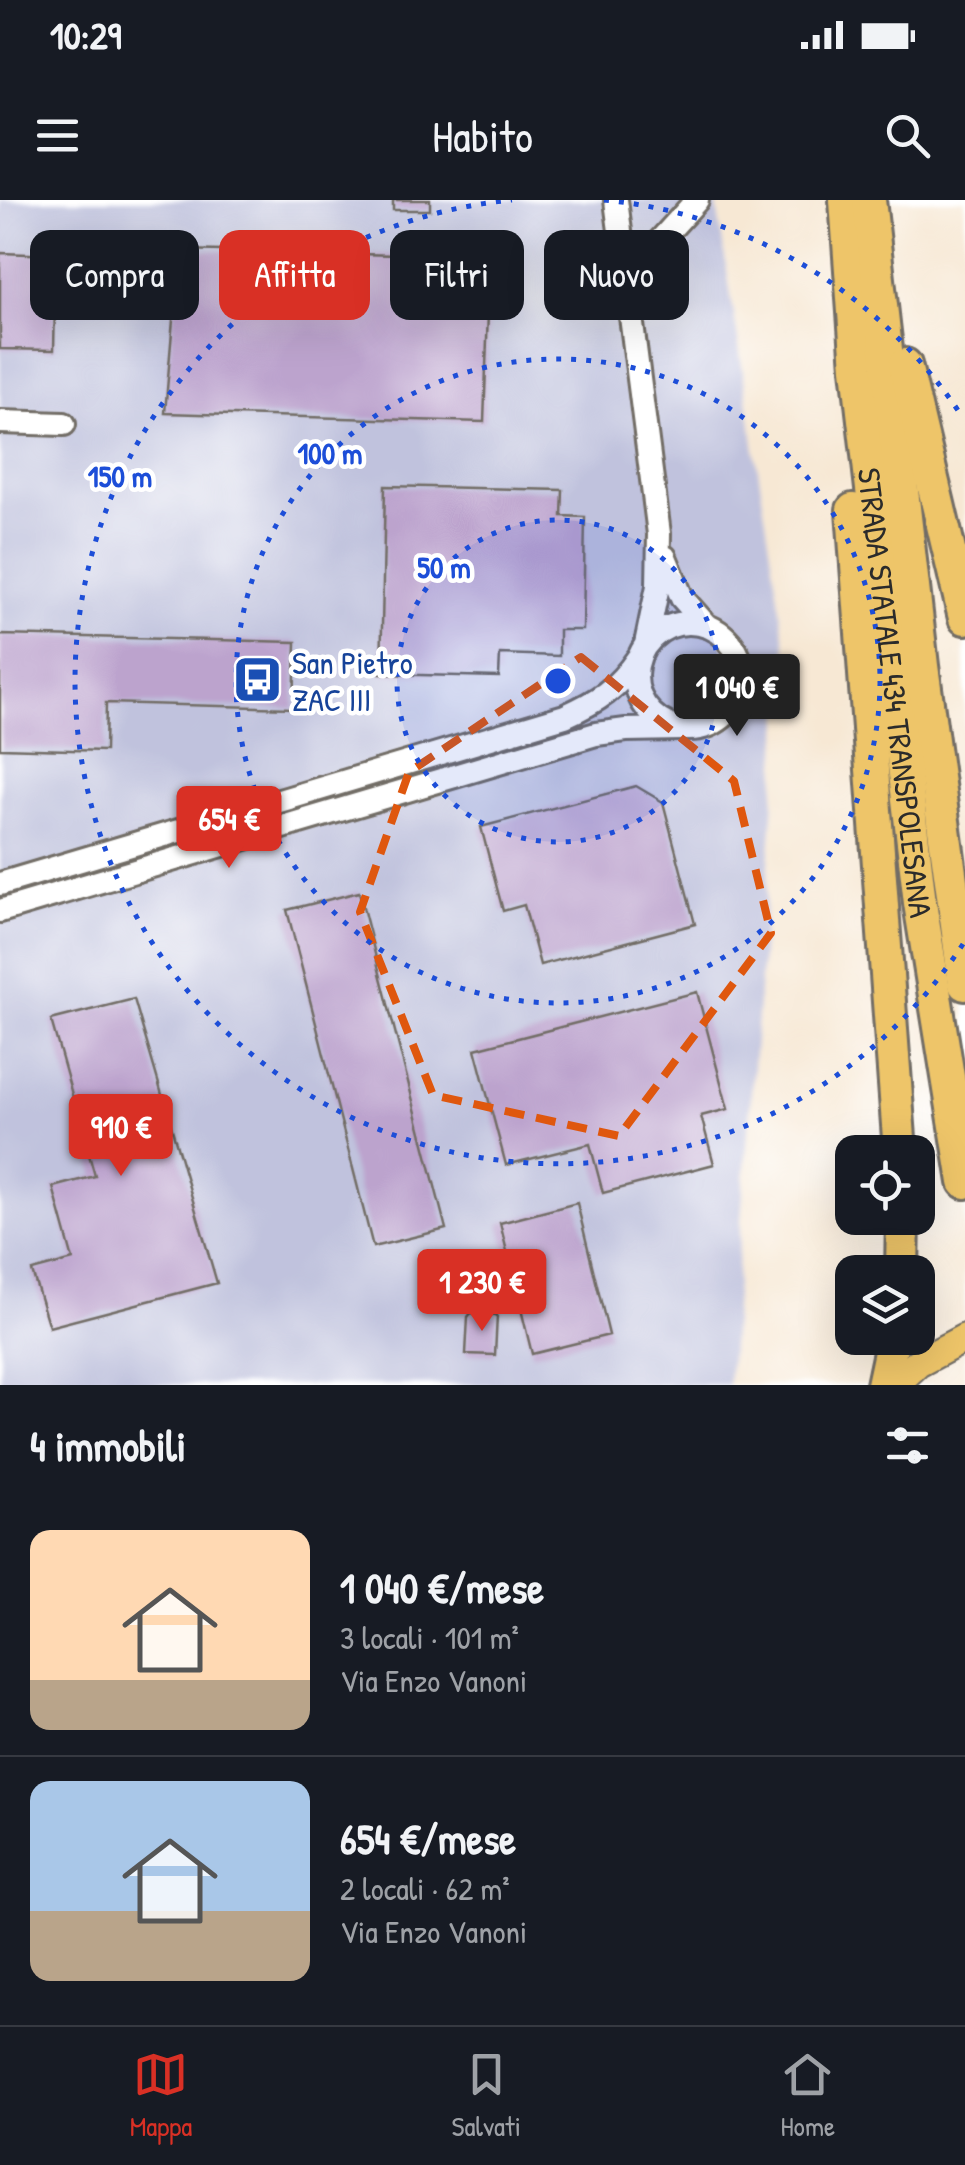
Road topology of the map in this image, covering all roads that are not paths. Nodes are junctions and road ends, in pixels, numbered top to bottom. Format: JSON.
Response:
{"nodes":[{"id":1,"x":616,"y":200,"type":"edge"},
{"id":2,"x":697,"y":200,"type":"edge"},
{"id":3,"x":862,"y":204,"type":"edge"},
{"id":4,"x":620,"y":230,"type":"edge"},
{"id":5,"x":670,"y":230,"type":"edge"},
{"id":6,"x":631,"y":320,"type":"edge"},
{"id":7,"x":858,"y":368,"type":"junction"},
{"id":8,"x":0,"y":422,"type":"edge"},
{"id":9,"x":64,"y":424,"type":"dead end"},
{"id":10,"x":659,"y":534,"type":"junction"},
{"id":11,"x":965,"y":618,"type":"edge"},
{"id":12,"x":706,"y":624,"type":"junction"},
{"id":13,"x":642,"y":651,"type":"junction"},
{"id":14,"x":682,"y":729,"type":"junction"},
{"id":15,"x":0,"y":884,"type":"edge"},
{"id":16,"x":0,"y":911,"type":"edge"},
{"id":17,"x":965,"y":984,"type":"edge"},
{"id":18,"x":899,"y":1135,"type":"edge"},
{"id":19,"x":965,"y":1182,"type":"edge"},
{"id":20,"x":965,"y":1338,"type":"edge"},
{"id":21,"x":889,"y":1355,"type":"edge"},
{"id":22,"x":883,"y":1385,"type":"edge"},
{"id":23,"x":894,"y":1385,"type":"edge"}],
"edges":[{"from":1,"to":4,"type":"street"},
{"from":2,"to":5,"type":"street"},
{"from":3,"to":7,"type":"highway","name":"STRADA STATALE 434 TRANSPOLESANA"},
{"from":3,"to":11,"type":"highway"},
{"from":3,"to":17,"type":"highway","name":"STRADA STATALE 434 TRANSPOLESANA"},
{"from":6,"to":10,"type":"street"},
{"from":7,"to":18,"type":"highway"},
{"from":7,"to":19,"type":"highway","name":"STRADA STATALE 434 TRANSPOLESANA"},
{"from":8,"to":9,"type":"street"},
{"from":10,"to":12,"type":"street"},
{"from":10,"to":13,"type":"street"},
{"from":12,"to":13,"type":"street"},
{"from":12,"to":14,"type":"street"},
{"from":13,"to":14,"type":"street"},
{"from":13,"to":15,"type":"street"},
{"from":14,"to":16,"type":"street"},
{"from":20,"to":23,"type":"main road"},
{"from":21,"to":22,"type":"highway"}]}
